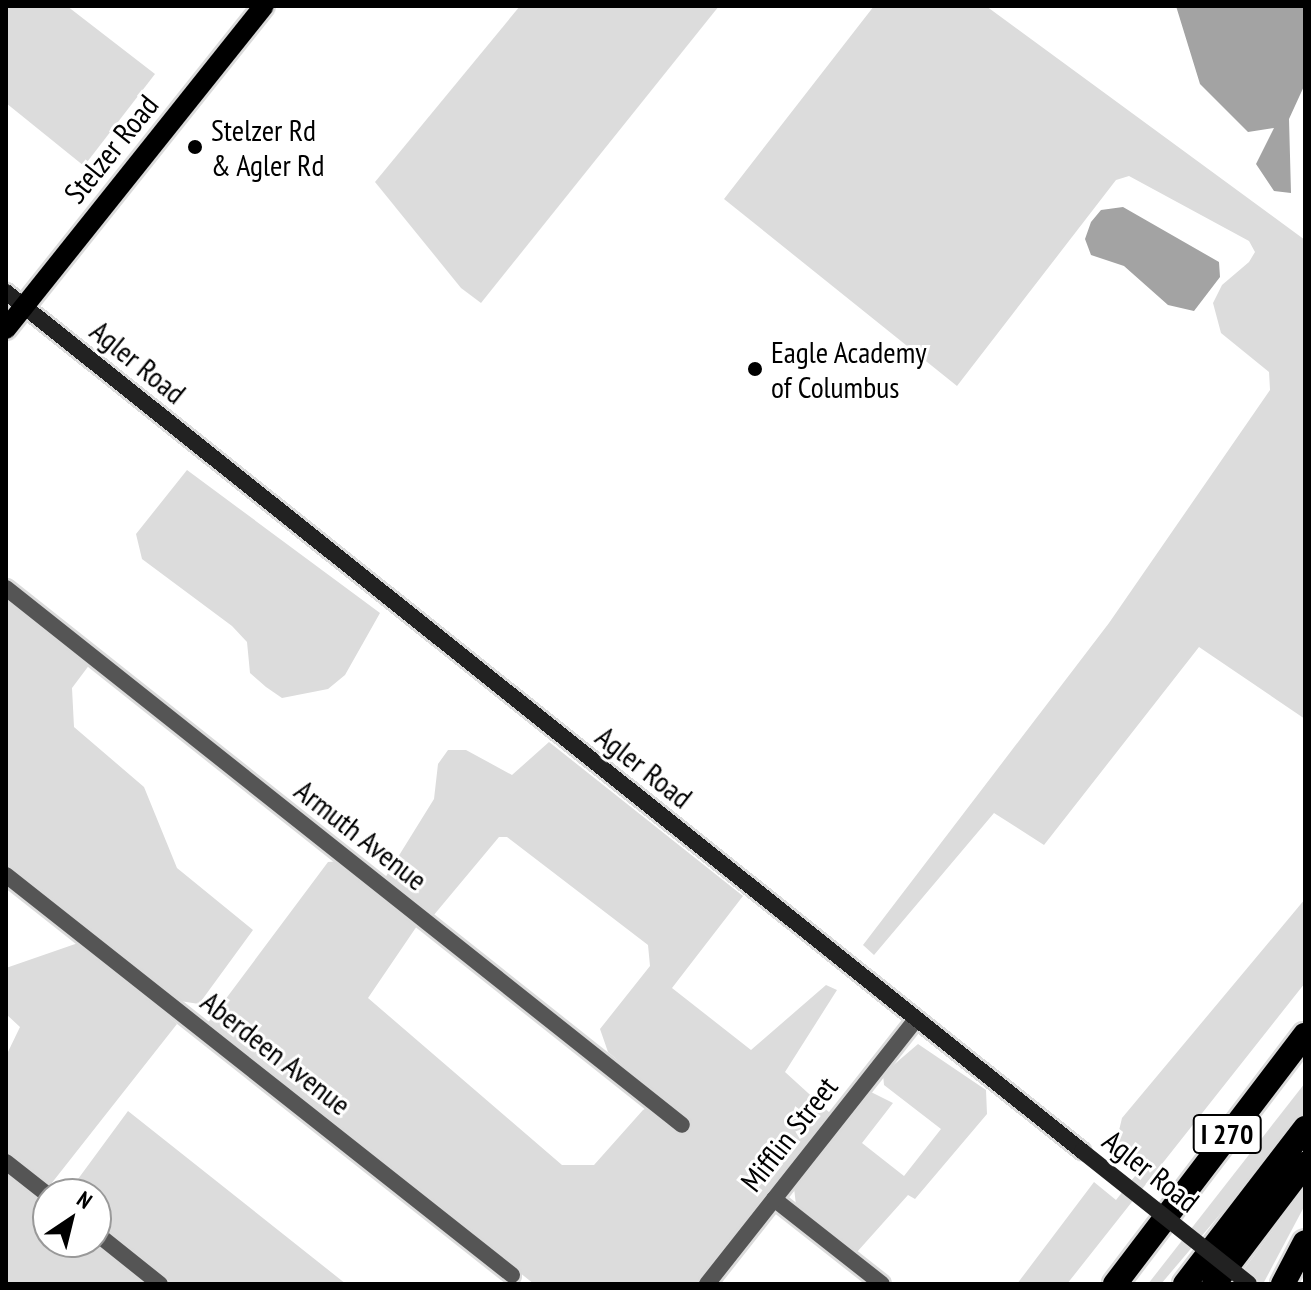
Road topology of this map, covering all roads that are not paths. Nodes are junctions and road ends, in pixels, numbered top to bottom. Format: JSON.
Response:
{"nodes":[{"id":1,"x":264,"y":6,"type":"edge"},
{"id":2,"x":6,"y":292,"type":"edge"},
{"id":3,"x":25,"y":306,"type":"junction"},
{"id":4,"x":6,"y":329,"type":"edge"},
{"id":5,"x":6,"y":588,"type":"edge"},
{"id":6,"x":6,"y":875,"type":"edge"},
{"id":7,"x":916,"y":1019,"type":"junction"},
{"id":8,"x":1305,"y":1035,"type":"edge"},
{"id":9,"x":682,"y":1125,"type":"dead end"},
{"id":10,"x":1305,"y":1128,"type":"edge"},
{"id":11,"x":6,"y":1162,"type":"edge"},
{"id":12,"x":1305,"y":1164,"type":"edge"},
{"id":13,"x":32,"y":1182,"type":"edge"},
{"id":14,"x":774,"y":1199,"type":"junction"},
{"id":15,"x":1150,"y":1232,"type":"junction"},
{"id":16,"x":1305,"y":1242,"type":"edge"},
{"id":17,"x":112,"y":1246,"type":"edge"},
{"id":18,"x":512,"y":1275,"type":"dead end"},
{"id":19,"x":160,"y":1284,"type":"edge"},
{"id":20,"x":707,"y":1284,"type":"edge"},
{"id":21,"x":882,"y":1284,"type":"edge"},
{"id":22,"x":1097,"y":1284,"type":"edge"},
{"id":23,"x":1115,"y":1284,"type":"edge"},
{"id":24,"x":1185,"y":1284,"type":"edge"},
{"id":25,"x":1214,"y":1284,"type":"edge"},
{"id":26,"x":1249,"y":1284,"type":"edge"},
{"id":27,"x":1283,"y":1284,"type":"edge"}],
"edges":[{"from":1,"to":3,"type":"main road","name":"Stelzer Road"},
{"from":2,"to":3,"type":"main road","name":"Agler Road"},
{"from":3,"to":4,"type":"main road","name":"Stelzer Road"},
{"from":3,"to":7,"type":"main road","name":"Agler Road"},
{"from":5,"to":9,"type":"street","name":"Armuth Avenue"},
{"from":6,"to":18,"type":"street","name":"Aberdeen Avenue"},
{"from":7,"to":14,"type":"street","name":"Mifflin Street"},
{"from":7,"to":26,"type":"main road","name":"Agler Road","bridge":true},
{"from":8,"to":15,"type":"highway","number":"I 270"},
{"from":10,"to":24,"type":"highway","number":"I 270"},
{"from":11,"to":13,"type":"street"},
{"from":12,"to":25,"type":"highway"},
{"from":14,"to":20,"type":"street","name":"Mifflin Street"},
{"from":14,"to":21,"type":"street"},
{"from":15,"to":22,"type":"highway"},
{"from":15,"to":23,"type":"highway","number":"I 270"},
{"from":16,"to":27,"type":"highway"},
{"from":17,"to":19,"type":"street"}]}
